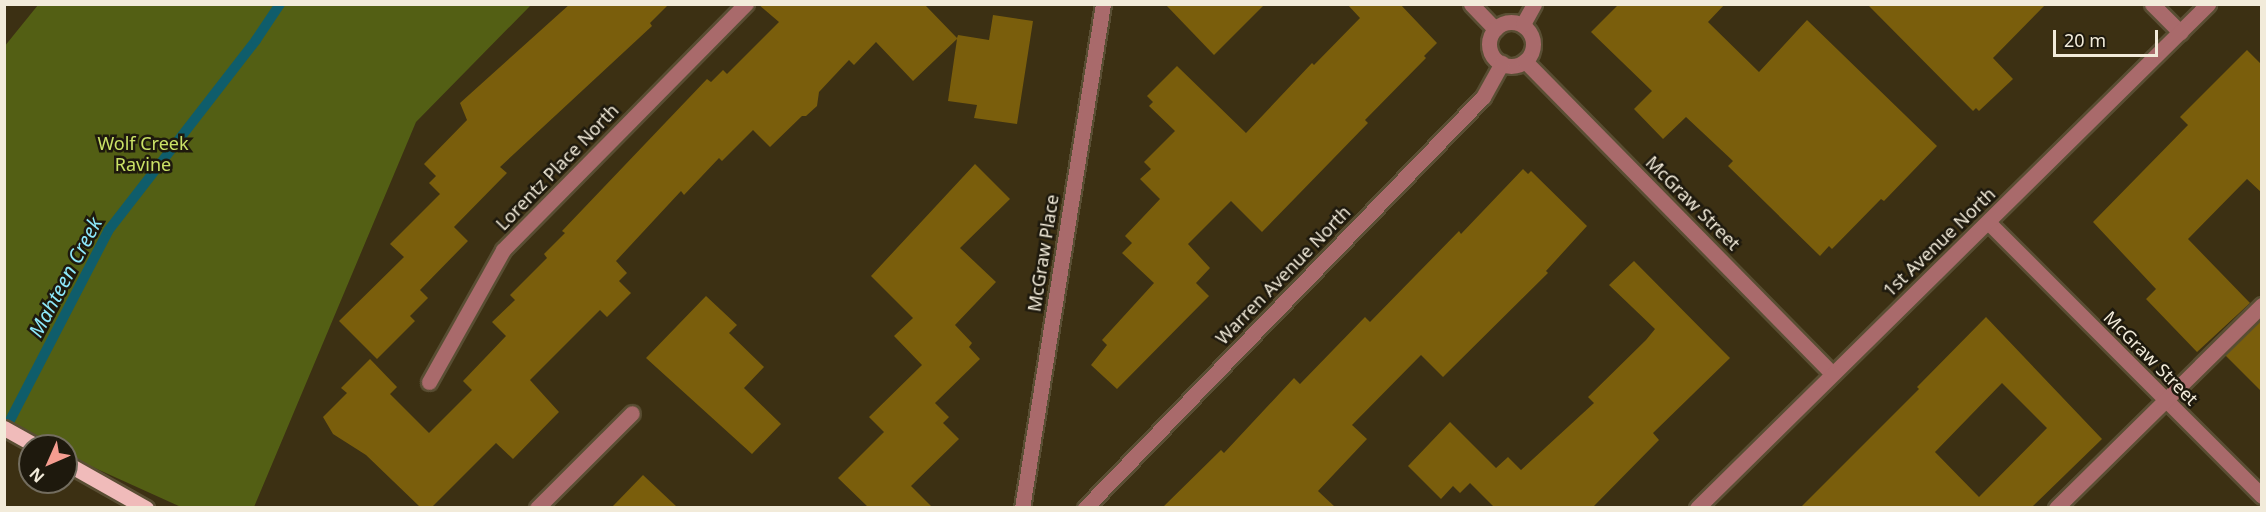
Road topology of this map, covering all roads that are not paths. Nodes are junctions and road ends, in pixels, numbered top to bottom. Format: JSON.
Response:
{"nodes":[{"id":1,"x":746,"y":4,"type":"edge"},
{"id":2,"x":1103,"y":4,"type":"edge"},
{"id":3,"x":1471,"y":4,"type":"edge"},
{"id":4,"x":1534,"y":4,"type":"edge"},
{"id":5,"x":2152,"y":4,"type":"edge"},
{"id":6,"x":2208,"y":4,"type":"edge"},
{"id":7,"x":1523,"y":24,"type":"junction"},
{"id":8,"x":1495,"y":29,"type":"junction"},
{"id":9,"x":2180,"y":32,"type":"junction"},
{"id":10,"x":1525,"y":61,"type":"junction"},
{"id":11,"x":1502,"y":63,"type":"junction"},
{"id":12,"x":1988,"y":222,"type":"junction"},
{"id":13,"x":2262,"y":305,"type":"edge"},
{"id":14,"x":1832,"y":373,"type":"junction"},
{"id":15,"x":429,"y":382,"type":"dead end"},
{"id":16,"x":2165,"y":399,"type":"junction"},
{"id":17,"x":632,"y":413,"type":"dead end"},
{"id":18,"x":4,"y":428,"type":"edge"},
{"id":19,"x":18,"y":436,"type":"edge"},
{"id":20,"x":78,"y":470,"type":"edge"},
{"id":21,"x":2262,"y":496,"type":"edge"},
{"id":22,"x":146,"y":507,"type":"edge"},
{"id":23,"x":537,"y":507,"type":"edge"},
{"id":24,"x":1022,"y":507,"type":"edge"},
{"id":25,"x":1085,"y":507,"type":"edge"},
{"id":26,"x":1697,"y":507,"type":"edge"},
{"id":27,"x":2056,"y":507,"type":"edge"}],
"edges":[{"from":1,"to":15,"type":"street","name":"Lorentz Place North"},
{"from":2,"to":24,"type":"street","name":"McGraw Place"},
{"from":3,"to":8,"type":"street"},
{"from":4,"to":7,"type":"street"},
{"from":5,"to":9,"type":"street"},
{"from":6,"to":9,"type":"street","name":"1st Avenue North"},
{"from":7,"to":8,"type":"street"},
{"from":7,"to":10,"type":"street"},
{"from":8,"to":11,"type":"street"},
{"from":9,"to":12,"type":"street","name":"1st Avenue North"},
{"from":10,"to":11,"type":"street"},
{"from":10,"to":14,"type":"street","name":"McGraw Street"},
{"from":11,"to":25,"type":"street","name":"Warren Avenue North"},
{"from":12,"to":14,"type":"street","name":"1st Avenue North"},
{"from":12,"to":16,"type":"street","name":"McGraw Street"},
{"from":13,"to":16,"type":"street"},
{"from":14,"to":26,"type":"street","name":"1st Avenue North"},
{"from":16,"to":21,"type":"street","name":"McGraw Street"},
{"from":16,"to":27,"type":"street"},
{"from":17,"to":23,"type":"street"},
{"from":18,"to":19,"type":"main road"},
{"from":20,"to":22,"type":"main road"}]}
